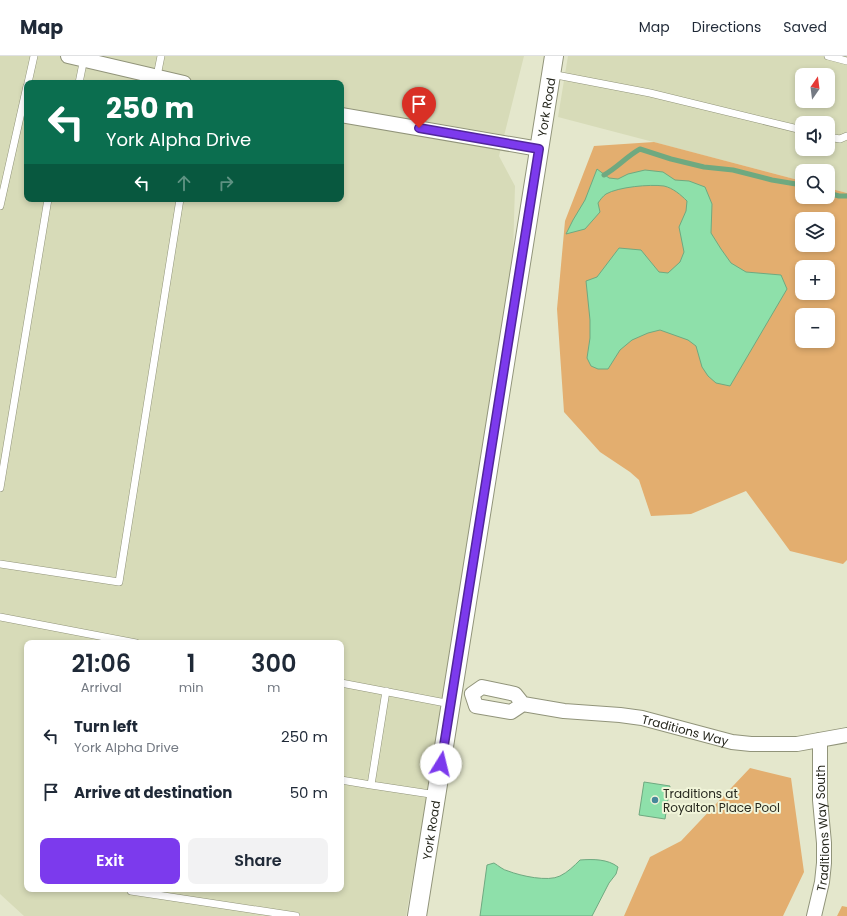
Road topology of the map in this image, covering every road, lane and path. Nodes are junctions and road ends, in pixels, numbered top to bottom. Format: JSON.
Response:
{"nodes":[{"id":1,"x":34,"y":56,"type":"edge"},
{"id":2,"x":68,"y":56,"type":"edge"},
{"id":3,"x":161,"y":56,"type":"edge"},
{"id":4,"x":554,"y":56,"type":"edge"},
{"id":5,"x":828,"y":56,"type":"edge"},
{"id":6,"x":84,"y":58,"type":"edge"},
{"id":7,"x":847,"y":61,"type":"edge"},
{"id":8,"x":551,"y":74,"type":"junction"},
{"id":9,"x":157,"y":76,"type":"junction"},
{"id":10,"x":28,"y":80,"type":"edge"},
{"id":11,"x":80,"y":80,"type":"edge"},
{"id":12,"x":172,"y":80,"type":"edge"},
{"id":13,"x":24,"y":98,"type":"edge"},
{"id":14,"x":344,"y":116,"type":"edge"},
{"id":15,"x":795,"y":128,"type":"edge"},
{"id":16,"x":847,"y":136,"type":"edge"},
{"id":17,"x":835,"y":138,"type":"edge"},
{"id":18,"x":539,"y":149,"type":"junction"},
{"id":19,"x":48,"y":202,"type":"edge"},
{"id":20,"x":180,"y":202,"type":"edge"},
{"id":21,"x":0,"y":206,"type":"edge"},
{"id":22,"x":0,"y":488,"type":"edge"},
{"id":23,"x":0,"y":564,"type":"edge"},
{"id":24,"x":0,"y":617,"type":"edge"},
{"id":25,"x":112,"y":640,"type":"edge"},
{"id":26,"x":344,"y":684,"type":"edge"},
{"id":27,"x":386,"y":691,"type":"junction"},
{"id":28,"x":472,"y":694,"type":"junction"},
{"id":29,"x":452,"y":697,"type":"junction"},
{"id":30,"x":523,"y":704,"type":"junction"},
{"id":31,"x":847,"y":735,"type":"edge"},
{"id":32,"x":820,"y":740,"type":"junction"},
{"id":33,"x":344,"y":780,"type":"edge"},
{"id":34,"x":371,"y":785,"type":"junction"},
{"id":35,"x":437,"y":794,"type":"junction"},
{"id":36,"x":138,"y":892,"type":"edge"},
{"id":37,"x":296,"y":916,"type":"edge"},
{"id":38,"x":417,"y":916,"type":"edge"},
{"id":39,"x":814,"y":916,"type":"edge"}],
"edges":[{"from":1,"to":10,"type":"lane"},
{"from":2,"to":6,"type":"street"},
{"from":3,"to":9,"type":"lane"},
{"from":4,"to":8,"type":"street","name":"York Road"},
{"from":5,"to":7,"type":"lane"},
{"from":6,"to":9,"type":"street"},
{"from":6,"to":11,"type":"lane"},
{"from":8,"to":15,"type":"lane"},
{"from":8,"to":18,"type":"street","name":"York Road"},
{"from":9,"to":12,"type":"street"},
{"from":13,"to":21,"type":"lane"},
{"from":14,"to":18,"type":"street"},
{"from":16,"to":17,"type":"lane"},
{"from":18,"to":29,"type":"street","name":"York Road"},
{"from":19,"to":22,"type":"lane"},
{"from":20,"to":23,"type":"lane"},
{"from":24,"to":25,"type":"lane"},
{"from":26,"to":27,"type":"lane"},
{"from":27,"to":29,"type":"lane"},
{"from":27,"to":34,"type":"lane"},
{"from":28,"to":29,"type":"street","name":"Traditions Way"},
{"from":28,"to":30,"type":"street","name":"Traditions Way"},
{"from":28,"to":30,"type":"street"},
{"from":29,"to":35,"type":"street","name":"York Road"},
{"from":30,"to":32,"type":"street","name":"Traditions Way"},
{"from":31,"to":32,"type":"street","name":"Traditions Way"},
{"from":32,"to":39,"type":"street","name":"Traditions Way South"},
{"from":33,"to":34,"type":"lane"},
{"from":34,"to":35,"type":"lane"},
{"from":35,"to":38,"type":"street","name":"York Road"},
{"from":36,"to":37,"type":"lane"}]}
